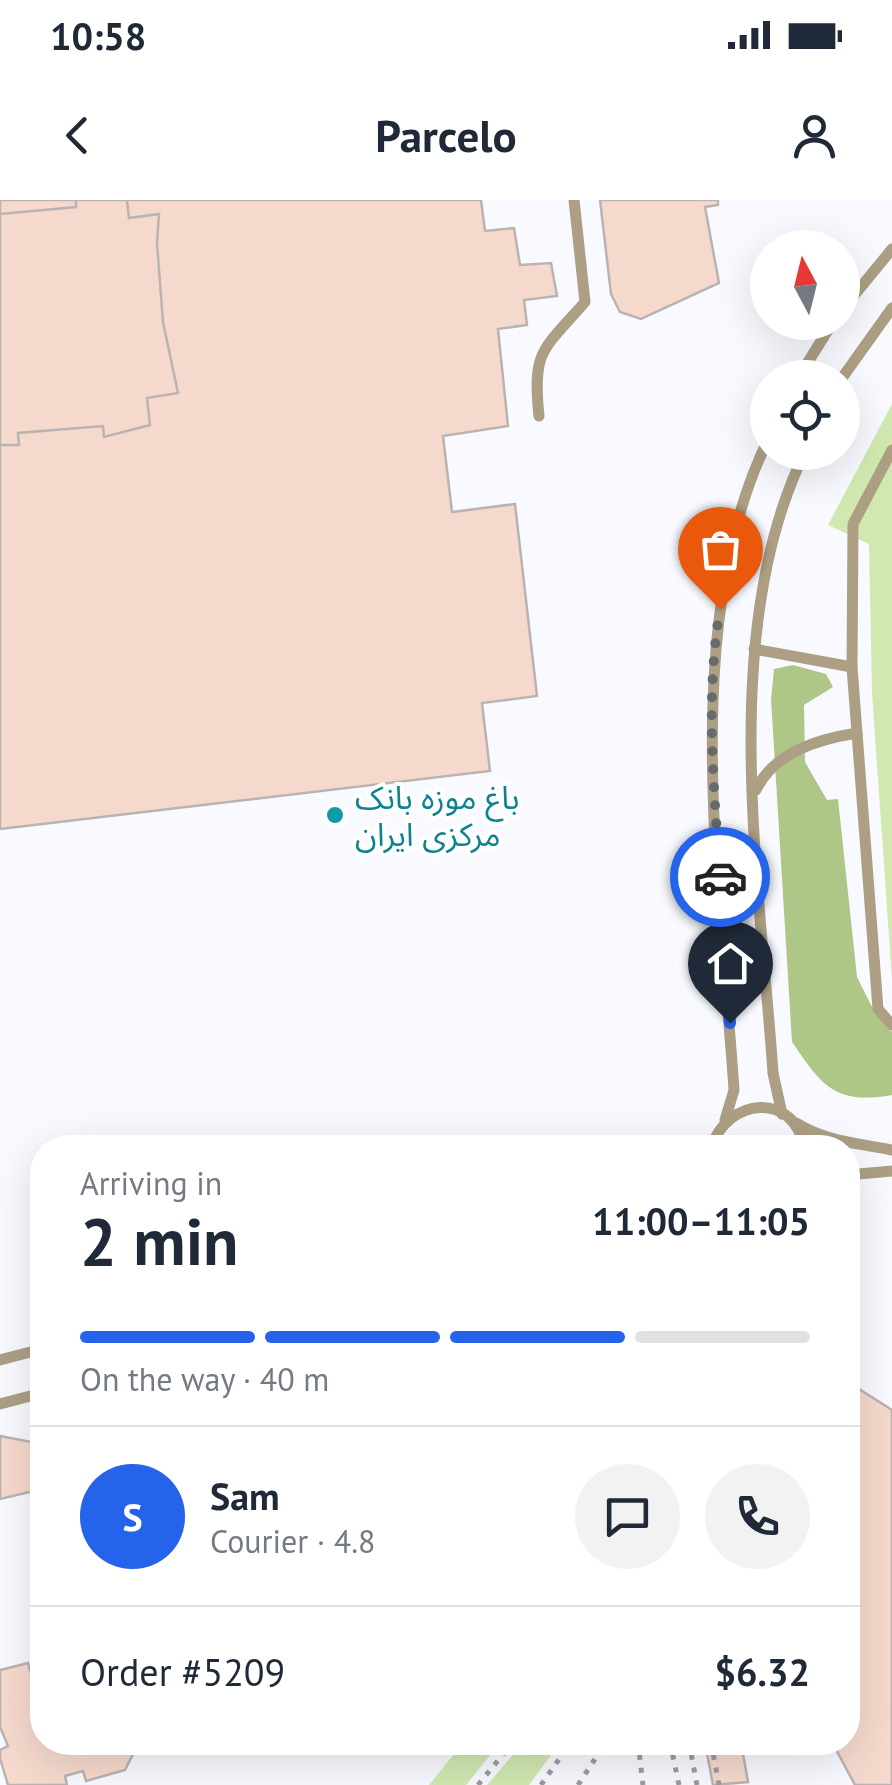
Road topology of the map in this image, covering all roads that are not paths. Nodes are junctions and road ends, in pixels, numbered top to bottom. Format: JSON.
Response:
{"nodes":[{"id":1,"x":574,"y":200,"type":"edge"},
{"id":2,"x":892,"y":250,"type":"edge"},
{"id":3,"x":860,"y":288,"type":"edge"},
{"id":4,"x":892,"y":308,"type":"edge"},
{"id":5,"x":855,"y":360,"type":"edge"},
{"id":6,"x":540,"y":416,"type":"dead end"},
{"id":7,"x":892,"y":450,"type":"edge"},
{"id":8,"x":757,"y":470,"type":"edge"},
{"id":9,"x":799,"y":470,"type":"edge"},
{"id":10,"x":754,"y":649,"type":"junction"},
{"id":11,"x":852,"y":667,"type":"junction"},
{"id":12,"x":857,"y":734,"type":"junction"},
{"id":13,"x":754,"y":794,"type":"junction"},
{"id":14,"x":760,"y":887,"type":"junction"},
{"id":15,"x":721,"y":888,"type":"junction"},
{"id":16,"x":892,"y":1025,"type":"edge"},
{"id":17,"x":785,"y":1116,"type":"junction"},
{"id":18,"x":725,"y":1120,"type":"junction"},
{"id":19,"x":718,"y":1135,"type":"edge"},
{"id":20,"x":800,"y":1135,"type":"edge"},
{"id":21,"x":816,"y":1135,"type":"edge"},
{"id":22,"x":860,"y":1144,"type":"edge"},
{"id":23,"x":892,"y":1150,"type":"edge"},
{"id":24,"x":892,"y":1171,"type":"edge"},
{"id":25,"x":860,"y":1174,"type":"edge"},
{"id":26,"x":30,"y":1352,"type":"edge"},
{"id":27,"x":0,"y":1360,"type":"edge"},
{"id":28,"x":30,"y":1396,"type":"edge"},
{"id":29,"x":0,"y":1404,"type":"edge"}],
"edges":[{"from":1,"to":6,"type":"lane"},
{"from":2,"to":3,"type":"lane"},
{"from":4,"to":5,"type":"lane"},
{"from":7,"to":11,"type":"lane"},
{"from":8,"to":15,"type":"lane"},
{"from":9,"to":10,"type":"lane"},
{"from":10,"to":11,"type":"lane"},
{"from":10,"to":13,"type":"lane"},
{"from":11,"to":12,"type":"lane"},
{"from":12,"to":13,"type":"lane"},
{"from":12,"to":16,"type":"lane"},
{"from":13,"to":14,"type":"lane"},
{"from":14,"to":15,"type":"lane"},
{"from":14,"to":17,"type":"lane"},
{"from":15,"to":18,"type":"lane"},
{"from":17,"to":18,"type":"lane"},
{"from":17,"to":20,"type":"lane"},
{"from":17,"to":21,"type":"lane"},
{"from":18,"to":19,"type":"lane"},
{"from":22,"to":23,"type":"lane"},
{"from":24,"to":25,"type":"lane"},
{"from":26,"to":27,"type":"lane"},
{"from":28,"to":29,"type":"lane"}]}
